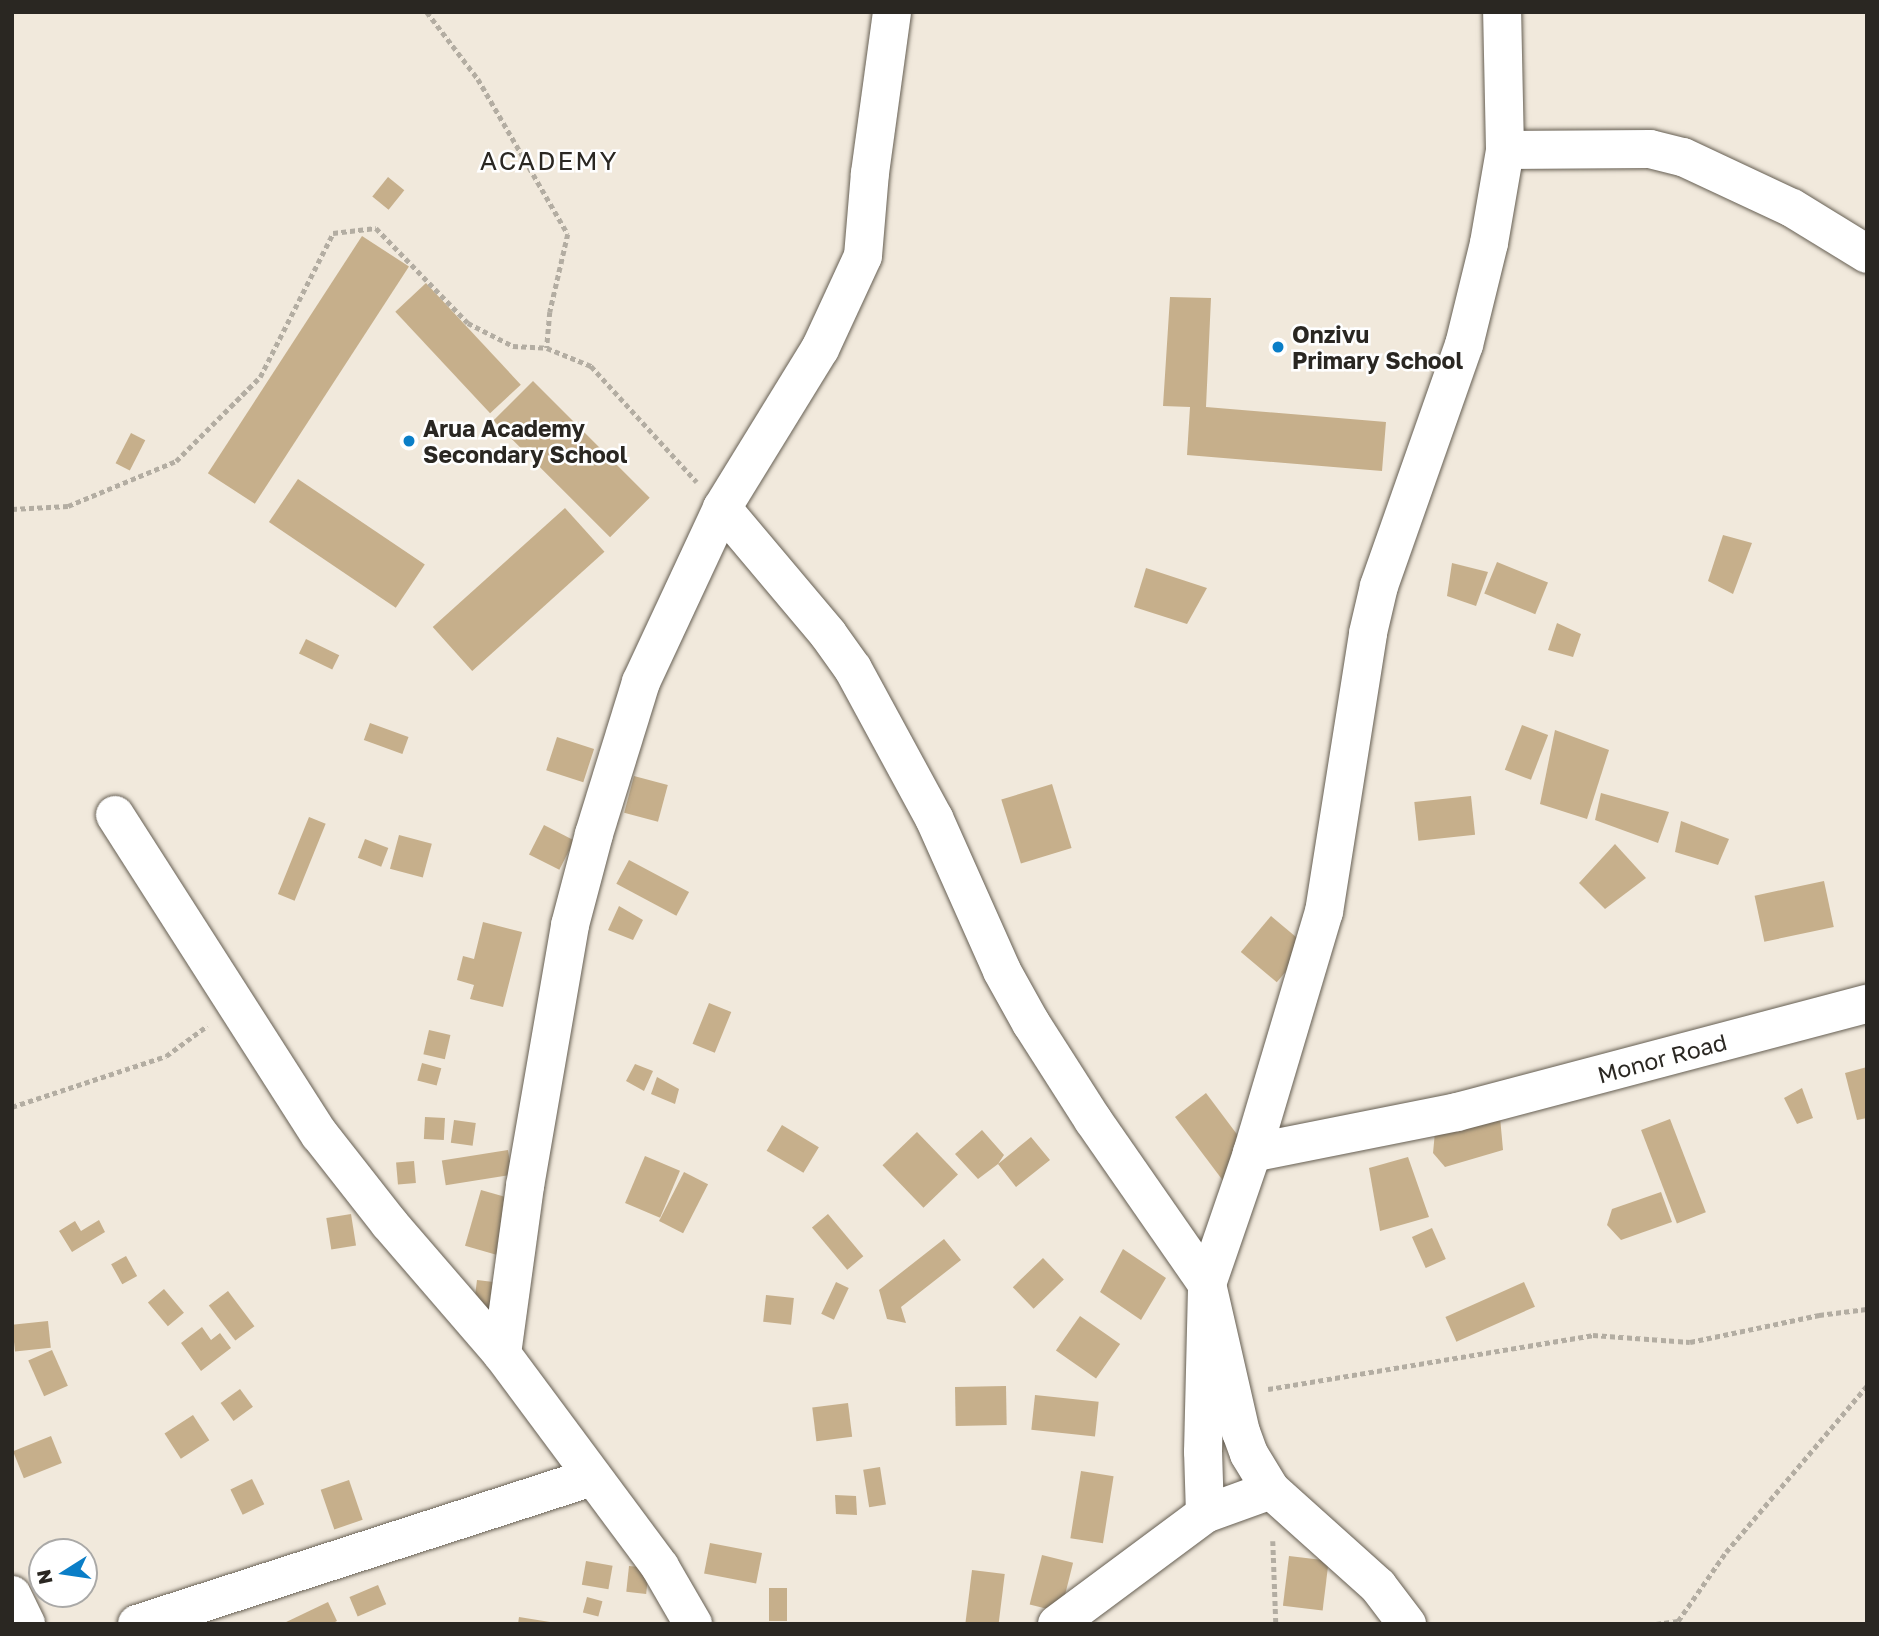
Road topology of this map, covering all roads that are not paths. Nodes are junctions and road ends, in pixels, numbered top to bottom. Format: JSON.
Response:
{"nodes":[{"id":1,"x":892,"y":12,"type":"edge"},
{"id":2,"x":1502,"y":12,"type":"edge"},
{"id":3,"x":1505,"y":150,"type":"junction"},
{"id":4,"x":1867,"y":254,"type":"edge"},
{"id":5,"x":722,"y":508,"type":"junction"},
{"id":6,"x":115,"y":815,"type":"dead end"},
{"id":7,"x":1867,"y":1004,"type":"edge"},
{"id":8,"x":1252,"y":1153,"type":"junction"},
{"id":9,"x":1207,"y":1284,"type":"junction"},
{"id":10,"x":502,"y":1354,"type":"junction"},
{"id":11,"x":592,"y":1477,"type":"junction"},
{"id":12,"x":1271,"y":1490,"type":"junction"},
{"id":13,"x":1205,"y":1514,"type":"junction"},
{"id":14,"x":12,"y":1595,"type":"edge"},
{"id":15,"x":147,"y":1622,"type":"edge"},
{"id":16,"x":26,"y":1624,"type":"edge"},
{"id":17,"x":693,"y":1624,"type":"edge"},
{"id":18,"x":1058,"y":1624,"type":"edge"},
{"id":19,"x":1407,"y":1624,"type":"edge"}],
"edges":[{"from":1,"to":5,"type":"street"},
{"from":2,"to":3,"type":"street"},
{"from":3,"to":4,"type":"street"},
{"from":3,"to":8,"type":"street"},
{"from":5,"to":9,"type":"street"},
{"from":5,"to":10,"type":"street"},
{"from":6,"to":10,"type":"street"},
{"from":7,"to":8,"type":"street","name":"Monor Road"},
{"from":8,"to":9,"type":"street"},
{"from":9,"to":12,"type":"street"},
{"from":9,"to":13,"type":"street"},
{"from":10,"to":11,"type":"street"},
{"from":11,"to":15,"type":"street"},
{"from":11,"to":17,"type":"street"},
{"from":12,"to":13,"type":"street"},
{"from":12,"to":19,"type":"street"},
{"from":13,"to":18,"type":"street"},
{"from":14,"to":16,"type":"street"}]}
